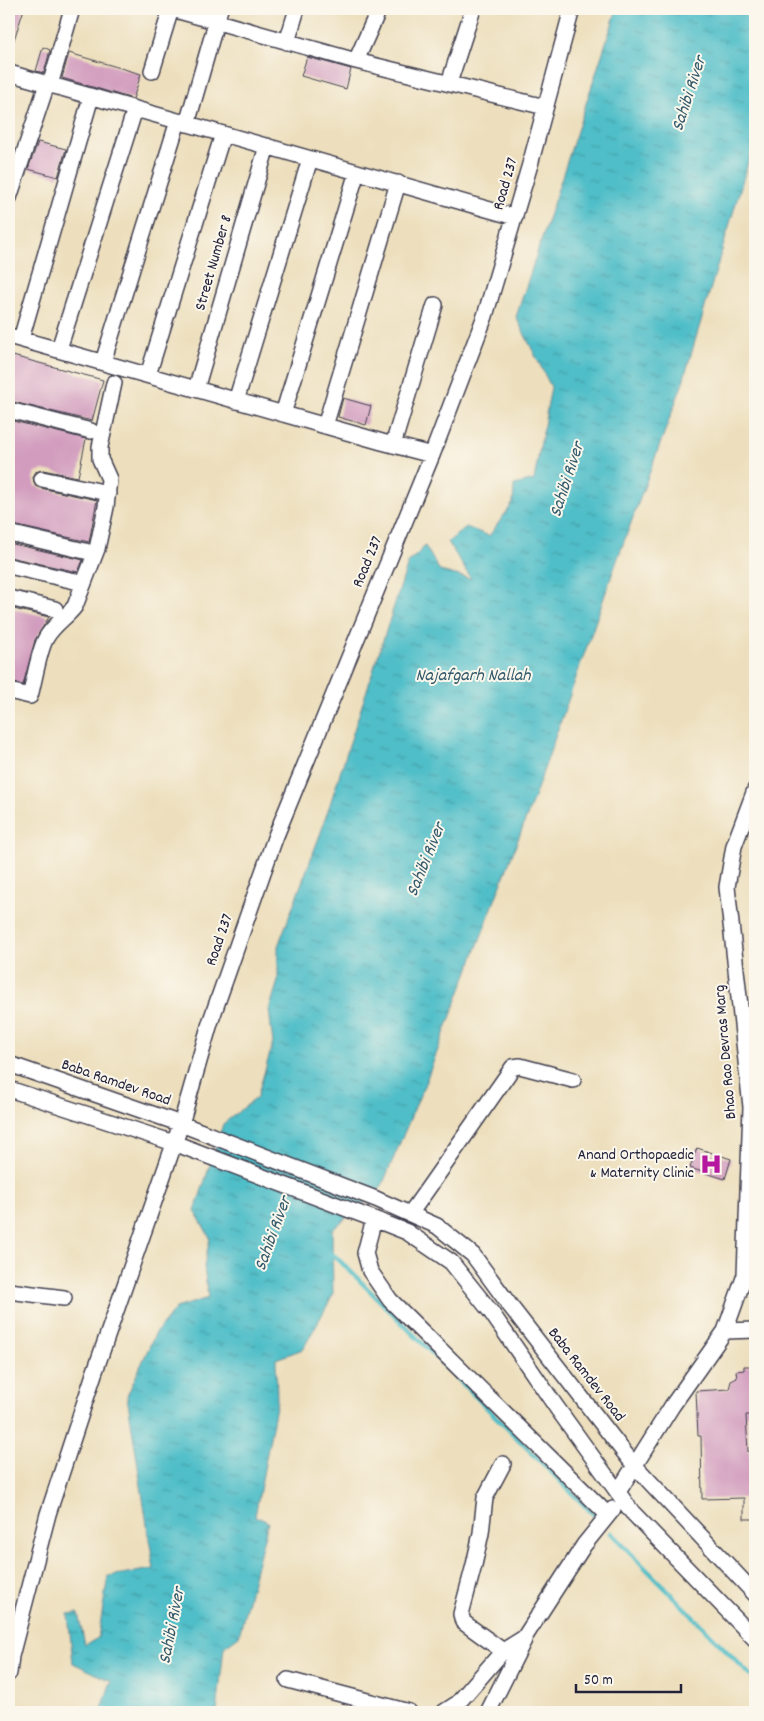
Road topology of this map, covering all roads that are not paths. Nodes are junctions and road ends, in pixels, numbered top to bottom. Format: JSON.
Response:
{"nodes":[{"id":1,"x":72,"y":9,"type":"edge"},
{"id":2,"x":172,"y":9,"type":"edge"},
{"id":3,"x":297,"y":9,"type":"edge"},
{"id":4,"x":379,"y":9,"type":"edge"},
{"id":5,"x":473,"y":9,"type":"edge"},
{"id":6,"x":572,"y":9,"type":"edge"},
{"id":7,"x":218,"y":15,"type":"edge"},
{"id":8,"x":287,"y":42,"type":"junction"},
{"id":9,"x":356,"y":62,"type":"junction"},
{"id":10,"x":152,"y":71,"type":"dead end"},
{"id":11,"x":9,"y":73,"type":"edge"},
{"id":12,"x":449,"y":83,"type":"junction"},
{"id":13,"x":48,"y":84,"type":"junction"},
{"id":14,"x":91,"y":96,"type":"junction"},
{"id":15,"x":545,"y":107,"type":"junction"},
{"id":16,"x":135,"y":109,"type":"junction"},
{"id":17,"x":183,"y":122,"type":"junction"},
{"id":18,"x":222,"y":134,"type":"junction"},
{"id":19,"x":267,"y":146,"type":"junction"},
{"id":20,"x":310,"y":159,"type":"junction"},
{"id":21,"x":357,"y":172,"type":"junction"},
{"id":22,"x":398,"y":184,"type":"junction"},
{"id":23,"x":9,"y":198,"type":"edge"},
{"id":24,"x":515,"y":216,"type":"junction"},
{"id":25,"x":435,"y":305,"type":"dead end"},
{"id":26,"x":15,"y":338,"type":"edge"},
{"id":27,"x":59,"y":350,"type":"junction"},
{"id":28,"x":103,"y":362,"type":"junction"},
{"id":29,"x":148,"y":375,"type":"junction"},
{"id":30,"x":114,"y":383,"type":"dead end"},
{"id":31,"x":196,"y":389,"type":"junction"},
{"id":32,"x":236,"y":400,"type":"junction"},
{"id":33,"x":9,"y":410,"type":"edge"},
{"id":34,"x":282,"y":414,"type":"junction"},
{"id":35,"x":325,"y":426,"type":"junction"},
{"id":36,"x":91,"y":431,"type":"dead end"},
{"id":37,"x":393,"y":445,"type":"junction"},
{"id":38,"x":432,"y":455,"type":"junction"},
{"id":39,"x":42,"y":479,"type":"dead end"},
{"id":40,"x":108,"y":493,"type":"junction"},
{"id":41,"x":9,"y":533,"type":"edge"},
{"id":42,"x":89,"y":552,"type":"dead end"},
{"id":43,"x":9,"y":566,"type":"edge"},
{"id":44,"x":79,"y":582,"type":"dead end"},
{"id":45,"x":9,"y":598,"type":"edge"},
{"id":46,"x":55,"y":609,"type":"dead end"},
{"id":47,"x":9,"y":691,"type":"edge"},
{"id":48,"x":755,"y":790,"type":"edge"},
{"id":49,"x":9,"y":1064,"type":"edge"},
{"id":50,"x":573,"y":1080,"type":"dead end"},
{"id":51,"x":9,"y":1089,"type":"edge"},
{"id":52,"x":181,"y":1124,"type":"junction"},
{"id":53,"x":174,"y":1143,"type":"junction"},
{"id":54,"x":381,"y":1201,"type":"junction"},
{"id":55,"x":410,"y":1214,"type":"junction"},
{"id":56,"x":371,"y":1218,"type":"junction"},
{"id":57,"x":9,"y":1292,"type":"edge"},
{"id":58,"x":64,"y":1298,"type":"dead end"},
{"id":59,"x":755,"y":1330,"type":"edge"},
{"id":60,"x":725,"y":1331,"type":"junction"},
{"id":61,"x":503,"y":1464,"type":"dead end"},
{"id":62,"x":634,"y":1465,"type":"junction"},
{"id":63,"x":620,"y":1495,"type":"junction"},
{"id":64,"x":608,"y":1515,"type":"junction"},
{"id":65,"x":755,"y":1594,"type":"edge"},
{"id":66,"x":524,"y":1638,"type":"junction"},
{"id":67,"x":755,"y":1639,"type":"edge"},
{"id":68,"x":503,"y":1651,"type":"junction"},
{"id":69,"x":9,"y":1673,"type":"edge"},
{"id":70,"x":288,"y":1680,"type":"dead end"},
{"id":71,"x":409,"y":1712,"type":"edge"},
{"id":72,"x":444,"y":1712,"type":"edge"},
{"id":73,"x":488,"y":1712,"type":"edge"}],
"edges":[{"from":1,"to":13,"type":"street"},
{"from":2,"to":7,"type":"street"},
{"from":2,"to":10,"type":"street"},
{"from":3,"to":8,"type":"street"},
{"from":4,"to":9,"type":"street"},
{"from":5,"to":12,"type":"street"},
{"from":6,"to":15,"type":"street","name":"Road 237"},
{"from":7,"to":8,"type":"street"},
{"from":7,"to":17,"type":"street"},
{"from":8,"to":9,"type":"street"},
{"from":9,"to":12,"type":"street"},
{"from":11,"to":13,"type":"street"},
{"from":12,"to":15,"type":"street"},
{"from":13,"to":14,"type":"street"},
{"from":13,"to":23,"type":"street"},
{"from":14,"to":16,"type":"street"},
{"from":14,"to":26,"type":"street"},
{"from":15,"to":24,"type":"street","name":"Road 237"},
{"from":16,"to":17,"type":"street"},
{"from":16,"to":27,"type":"street"},
{"from":17,"to":18,"type":"street"},
{"from":17,"to":28,"type":"street"},
{"from":18,"to":19,"type":"street"},
{"from":18,"to":29,"type":"street"},
{"from":19,"to":20,"type":"street"},
{"from":19,"to":31,"type":"street","name":"Street Number 8"},
{"from":20,"to":21,"type":"street"},
{"from":20,"to":32,"type":"street"},
{"from":21,"to":22,"type":"street"},
{"from":21,"to":34,"type":"street"},
{"from":22,"to":24,"type":"street"},
{"from":22,"to":35,"type":"street"},
{"from":24,"to":38,"type":"street","name":"Road 237"},
{"from":25,"to":37,"type":"street"},
{"from":26,"to":27,"type":"street"},
{"from":27,"to":28,"type":"street"},
{"from":28,"to":29,"type":"street"},
{"from":29,"to":31,"type":"street"},
{"from":30,"to":40,"type":"street"},
{"from":31,"to":32,"type":"street"},
{"from":32,"to":34,"type":"street"},
{"from":33,"to":36,"type":"street"},
{"from":34,"to":35,"type":"street"},
{"from":35,"to":37,"type":"street"},
{"from":37,"to":38,"type":"street"},
{"from":38,"to":52,"type":"street","name":"Road 237"},
{"from":39,"to":40,"type":"street"},
{"from":40,"to":47,"type":"street"},
{"from":41,"to":42,"type":"street"},
{"from":43,"to":44,"type":"street"},
{"from":45,"to":46,"type":"street"},
{"from":48,"to":60,"type":"street","name":"Bhao Rao Devras Marg"},
{"from":49,"to":52,"type":"street","name":"Baba Ramdev Road"},
{"from":50,"to":55,"type":"street"},
{"from":51,"to":53,"type":"street"},
{"from":52,"to":53,"type":"street","name":"Road 237"},
{"from":52,"to":54,"type":"street","name":"Baba Ramdev Road"},
{"from":53,"to":56,"type":"street"},
{"from":53,"to":69,"type":"street","name":"Road 237"},
{"from":54,"to":55,"type":"street","name":"Baba Ramdev Road"},
{"from":54,"to":56,"type":"street"},
{"from":55,"to":62,"type":"street","name":"Baba Ramdev Road"},
{"from":56,"to":63,"type":"street"},
{"from":56,"to":64,"type":"street"},
{"from":57,"to":58,"type":"street"},
{"from":59,"to":60,"type":"street"},
{"from":60,"to":62,"type":"street","name":"Bhao Rao Devras Marg"},
{"from":61,"to":68,"type":"street"},
{"from":62,"to":63,"type":"street","name":"Bhao Rao Devras Marg"},
{"from":62,"to":65,"type":"street","name":"Baba Ramdev Road"},
{"from":63,"to":64,"type":"street","name":"Bhao Rao Devras Marg"},
{"from":63,"to":67,"type":"street"},
{"from":64,"to":66,"type":"street","name":"Bhao Rao Devras Marg"},
{"from":66,"to":68,"type":"street"},
{"from":66,"to":73,"type":"street","name":"Bhao Rao Devras Marg"},
{"from":68,"to":72,"type":"street"},
{"from":70,"to":71,"type":"street"}]}
